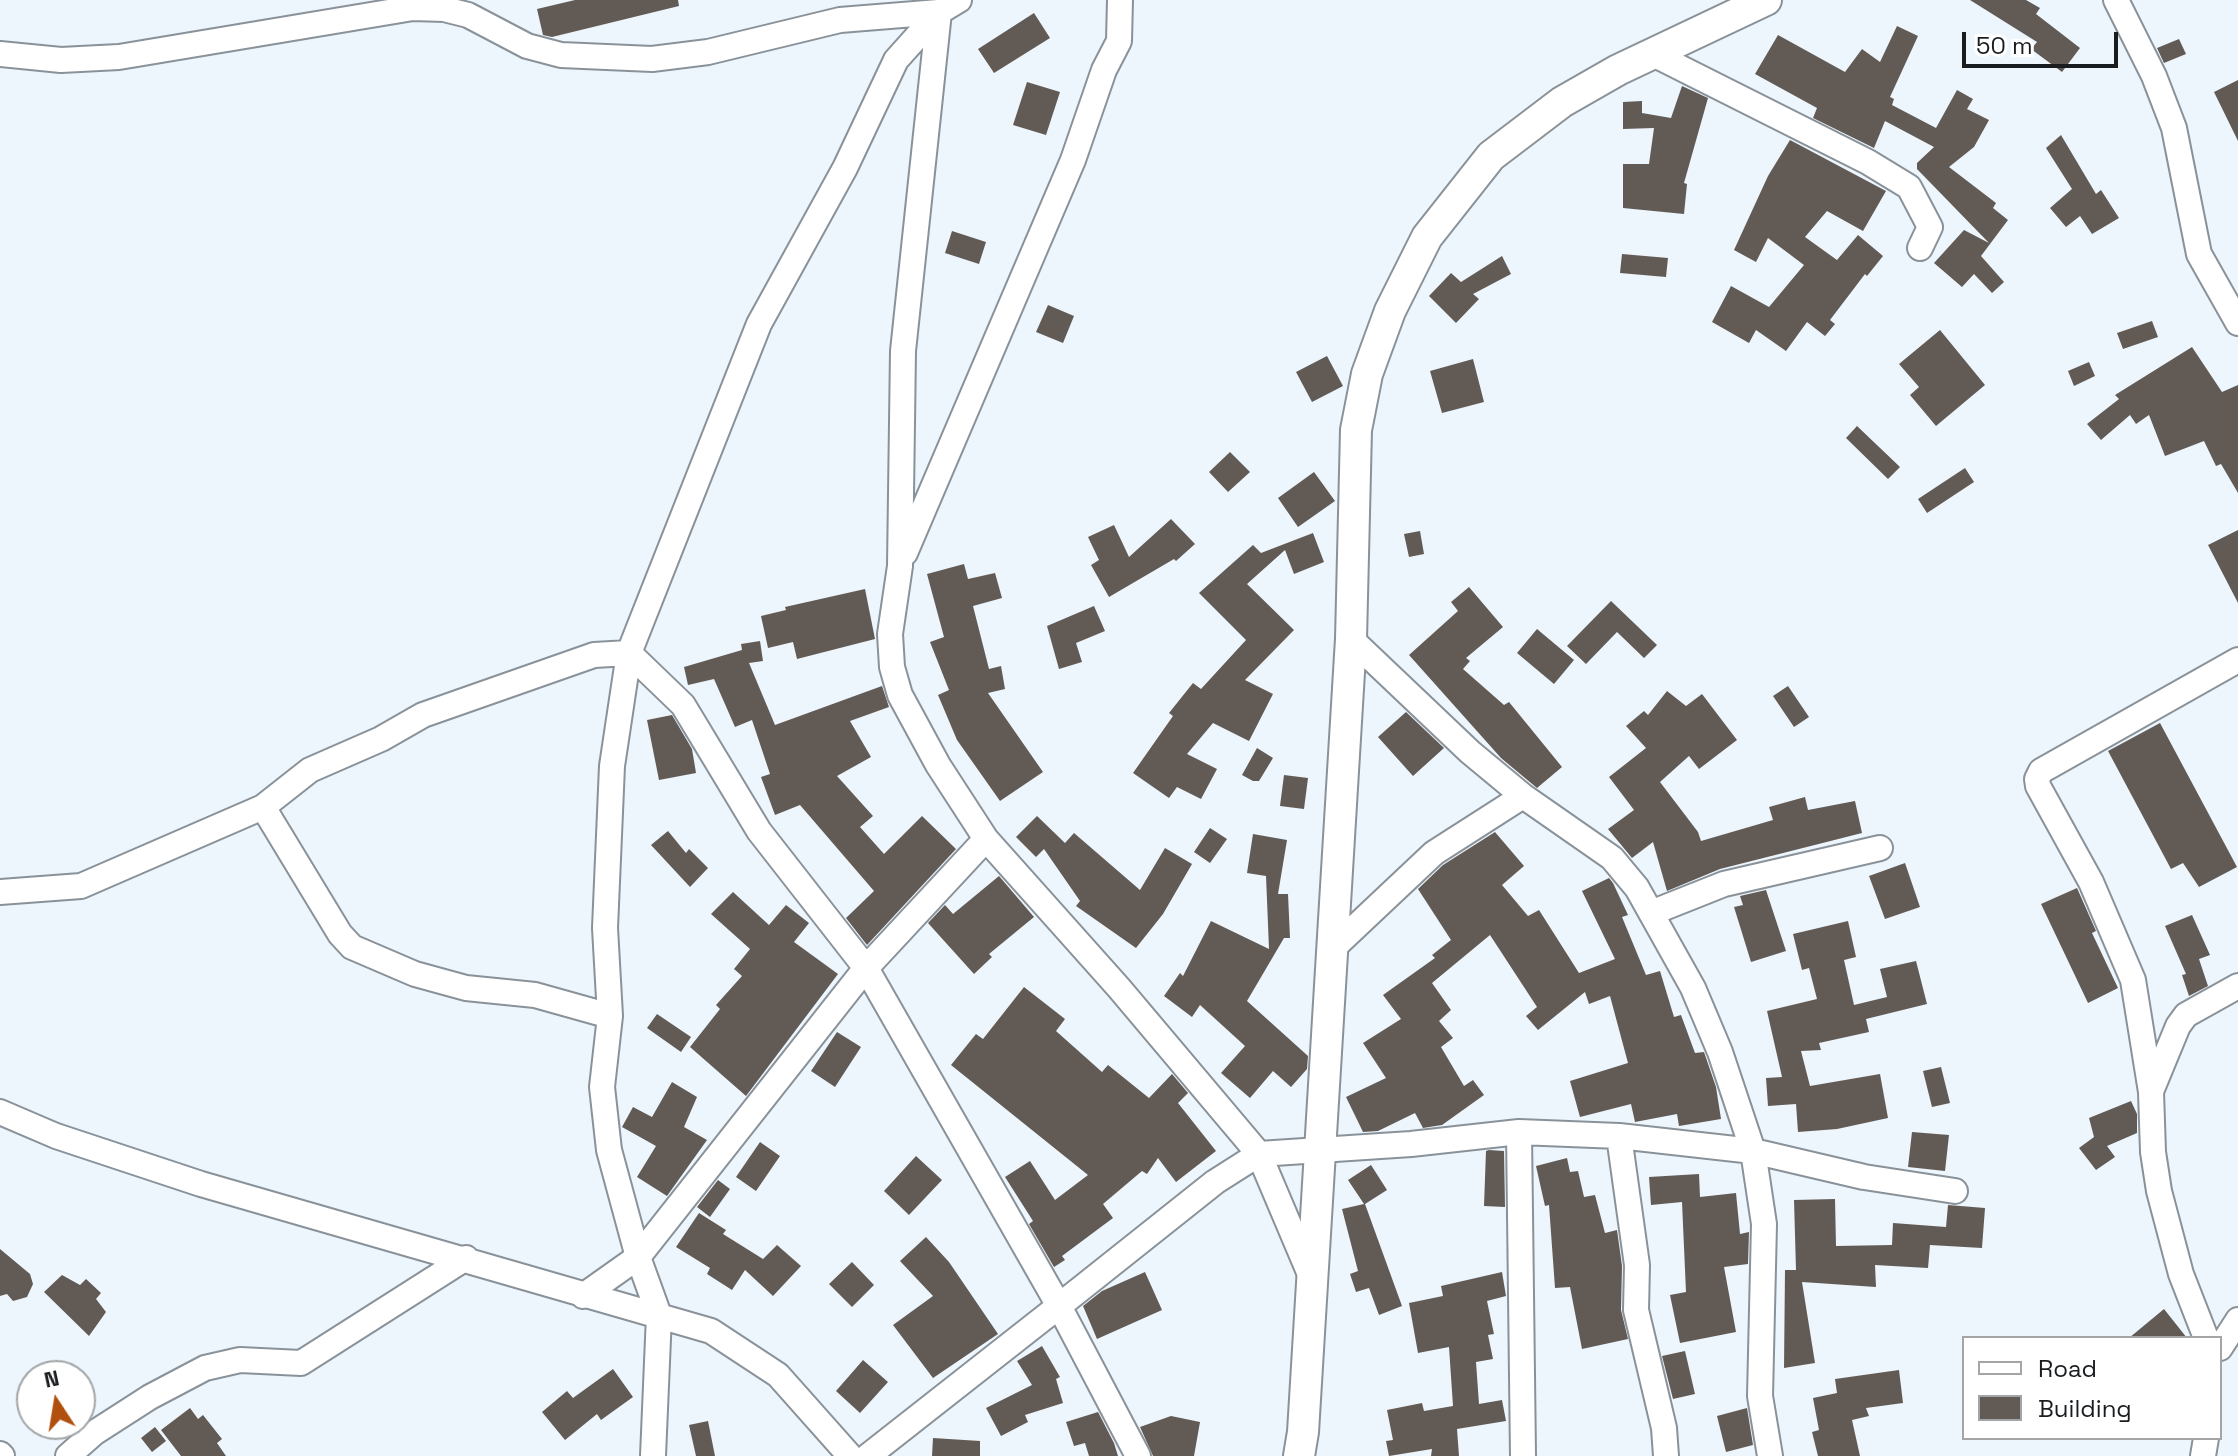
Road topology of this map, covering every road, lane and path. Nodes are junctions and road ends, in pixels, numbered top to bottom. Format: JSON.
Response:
{"nodes":[{"id":1,"x":1120,"y":0,"type":"edge"},
{"id":2,"x":1766,"y":0,"type":"edge"},
{"id":3,"x":2116,"y":0,"type":"edge"},
{"id":4,"x":949,"y":6,"type":"edge"},
{"id":5,"x":0,"y":54,"type":"edge"},
{"id":6,"x":1653,"y":54,"type":"junction"},
{"id":7,"x":1920,"y":248,"type":"dead end"},
{"id":8,"x":2238,"y":323,"type":"edge"},
{"id":9,"x":900,"y":566,"type":"junction"},
{"id":10,"x":1351,"y":639,"type":"junction"},
{"id":11,"x":629,"y":653,"type":"junction"},
{"id":12,"x":2238,"y":660,"type":"edge"},
{"id":13,"x":1523,"y":796,"type":"junction"},
{"id":14,"x":263,"y":807,"type":"junction"},
{"id":15,"x":986,"y":839,"type":"junction"},
{"id":16,"x":1880,"y":848,"type":"dead end"},
{"id":17,"x":0,"y":892,"type":"edge"},
{"id":18,"x":1651,"y":913,"type":"junction"},
{"id":19,"x":1331,"y":950,"type":"junction"},
{"id":20,"x":866,"y":968,"type":"junction"},
{"id":21,"x":2238,"y":986,"type":"edge"},
{"id":22,"x":610,"y":1016,"type":"junction"},
{"id":23,"x":2151,"y":1092,"type":"junction"},
{"id":24,"x":0,"y":1112,"type":"edge"},
{"id":25,"x":1519,"y":1132,"type":"junction"},
{"id":26,"x":1619,"y":1136,"type":"junction"},
{"id":27,"x":1320,"y":1150,"type":"junction"},
{"id":28,"x":1753,"y":1151,"type":"junction"},
{"id":29,"x":1259,"y":1154,"type":"junction"},
{"id":30,"x":1955,"y":1191,"type":"dead end"},
{"id":31,"x":638,"y":1257,"type":"junction"},
{"id":32,"x":466,"y":1258,"type":"junction"},
{"id":33,"x":1312,"y":1279,"type":"junction"},
{"id":34,"x":583,"y":1296,"type":"junction"},
{"id":35,"x":1059,"y":1306,"type":"junction"},
{"id":36,"x":659,"y":1315,"type":"junction"},
{"id":37,"x":2238,"y":1320,"type":"edge"},
{"id":38,"x":2205,"y":1336,"type":"edge"},
{"id":39,"x":2222,"y":1345,"type":"edge"},
{"id":40,"x":68,"y":1456,"type":"edge"},
{"id":41,"x":653,"y":1456,"type":"edge"},
{"id":42,"x":850,"y":1456,"type":"edge"},
{"id":43,"x":868,"y":1456,"type":"edge"},
{"id":44,"x":1138,"y":1456,"type":"edge"},
{"id":45,"x":1299,"y":1456,"type":"edge"},
{"id":46,"x":1523,"y":1456,"type":"edge"},
{"id":47,"x":1666,"y":1456,"type":"edge"},
{"id":48,"x":1770,"y":1456,"type":"edge"}],
"edges":[{"from":1,"to":9,"type":"street"},
{"from":2,"to":6,"type":"main road"},
{"from":3,"to":8,"type":"street"},
{"from":4,"to":5,"type":"street"},
{"from":4,"to":9,"type":"street"},
{"from":4,"to":11,"type":"street"},
{"from":6,"to":7,"type":"street"},
{"from":6,"to":10,"type":"main road"},
{"from":9,"to":15,"type":"street"},
{"from":10,"to":13,"type":"street"},
{"from":10,"to":19,"type":"main road"},
{"from":11,"to":14,"type":"street"},
{"from":11,"to":20,"type":"street"},
{"from":11,"to":22,"type":"street"},
{"from":12,"to":23,"type":"street"},
{"from":13,"to":18,"type":"street"},
{"from":13,"to":19,"type":"street"},
{"from":14,"to":17,"type":"street"},
{"from":14,"to":22,"type":"street"},
{"from":15,"to":20,"type":"street"},
{"from":15,"to":29,"type":"street"},
{"from":16,"to":18,"type":"street"},
{"from":18,"to":28,"type":"street"},
{"from":19,"to":27,"type":"main road"},
{"from":20,"to":31,"type":"street"},
{"from":20,"to":35,"type":"street"},
{"from":21,"to":23,"type":"street"},
{"from":22,"to":31,"type":"street"},
{"from":23,"to":38,"type":"street"},
{"from":24,"to":32,"type":"street"},
{"from":25,"to":26,"type":"street"},
{"from":25,"to":27,"type":"street"},
{"from":25,"to":46,"type":"street"},
{"from":26,"to":28,"type":"street"},
{"from":26,"to":47,"type":"street"},
{"from":27,"to":29,"type":"street"},
{"from":27,"to":33,"type":"main road"},
{"from":28,"to":30,"type":"street"},
{"from":28,"to":48,"type":"street"},
{"from":29,"to":33,"type":"street"},
{"from":29,"to":35,"type":"street"},
{"from":31,"to":34,"type":"street"},
{"from":31,"to":36,"type":"street"},
{"from":32,"to":34,"type":"street"},
{"from":32,"to":40,"type":"street"},
{"from":33,"to":45,"type":"main road"},
{"from":34,"to":36,"type":"street"},
{"from":35,"to":43,"type":"street"},
{"from":35,"to":44,"type":"street"},
{"from":36,"to":41,"type":"street"},
{"from":36,"to":42,"type":"street"},
{"from":37,"to":39,"type":"street"}]}
